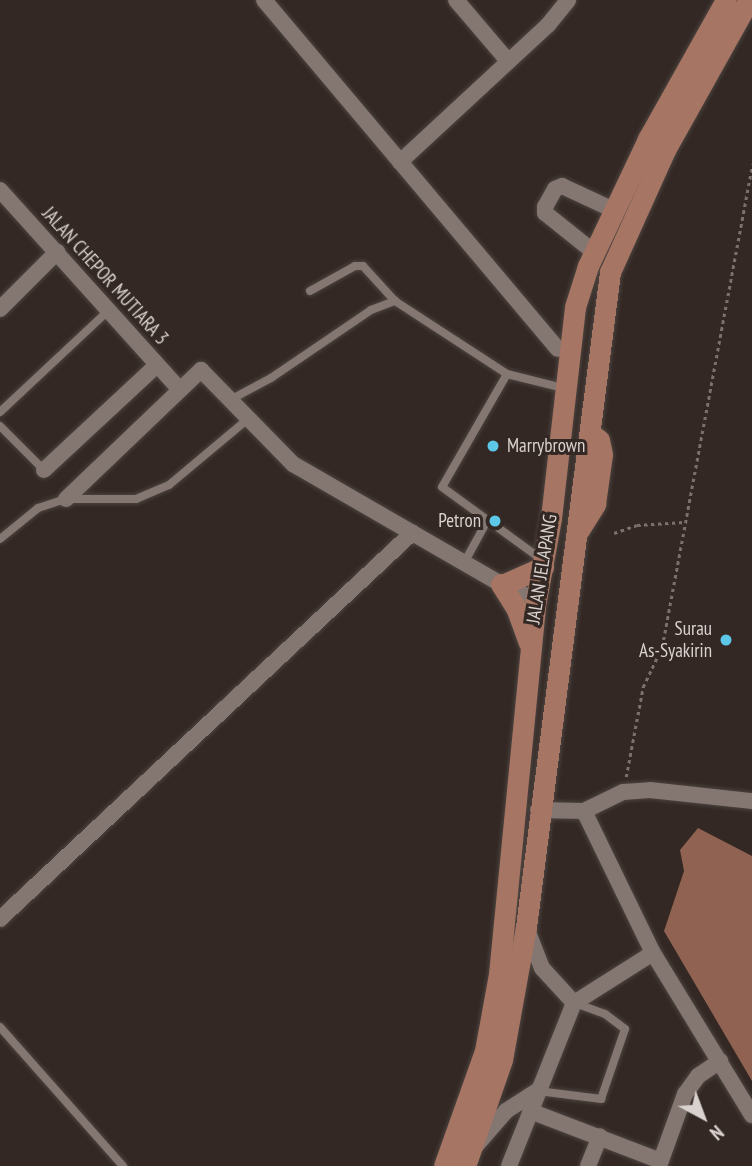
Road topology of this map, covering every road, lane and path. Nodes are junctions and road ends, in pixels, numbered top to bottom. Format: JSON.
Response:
{"nodes":[{"id":1,"x":264,"y":0,"type":"edge"},
{"id":2,"x":456,"y":0,"type":"edge"},
{"id":3,"x":568,"y":0,"type":"edge"},
{"id":4,"x":743,"y":6,"type":"edge"},
{"id":5,"x":507,"y":60,"type":"junction"},
{"id":6,"x":400,"y":162,"type":"junction"},
{"id":7,"x":752,"y":164,"type":"edge"},
{"id":8,"x":3,"y":200,"type":"edge"},
{"id":9,"x":614,"y":210,"type":"junction"},
{"id":10,"x":57,"y":253,"type":"junction"},
{"id":11,"x":594,"y":253,"type":"junction"},
{"id":12,"x":310,"y":290,"type":"dead end"},
{"id":13,"x":396,"y":301,"type":"junction"},
{"id":14,"x":575,"y":307,"type":"junction"},
{"id":15,"x":0,"y":309,"type":"edge"},
{"id":16,"x":108,"y":311,"type":"junction"},
{"id":17,"x":558,"y":349,"type":"junction"},
{"id":18,"x":157,"y":365,"type":"junction"},
{"id":19,"x":507,"y":374,"type":"junction"},
{"id":20,"x":179,"y":389,"type":"junction"},
{"id":21,"x":560,"y":393,"type":"junction"},
{"id":22,"x":230,"y":400,"type":"junction"},
{"id":23,"x":592,"y":407,"type":"junction"},
{"id":24,"x":0,"y":412,"type":"edge"},
{"id":25,"x":248,"y":419,"type":"junction"},
{"id":26,"x":0,"y":426,"type":"edge"},
{"id":27,"x":44,"y":470,"type":"joint"},
{"id":28,"x":66,"y":499,"type":"junction"},
{"id":29,"x":684,"y":522,"type":"junction"},
{"id":30,"x":486,"y":523,"type":"junction"},
{"id":31,"x":412,"y":533,"type":"junction"},
{"id":32,"x":614,"y":533,"type":"dead end"},
{"id":33,"x":0,"y":539,"type":"edge"},
{"id":34,"x":464,"y":563,"type":"junction"},
{"id":35,"x":543,"y":564,"type":"junction"},
{"id":36,"x":571,"y":567,"type":"junction"},
{"id":37,"x":501,"y":584,"type":"junction"},
{"id":38,"x":536,"y":600,"type":"junction"},
{"id":39,"x":561,"y":634,"type":"junction"},
{"id":40,"x":531,"y":649,"type":"junction"},
{"id":41,"x":623,"y":792,"type":"junction"},
{"id":42,"x":752,"y":800,"type":"edge"},
{"id":43,"x":538,"y":810,"type":"junction"},
{"id":44,"x":584,"y":811,"type":"junction"},
{"id":45,"x":0,"y":919,"type":"edge"},
{"id":46,"x":526,"y":927,"type":"junction"},
{"id":47,"x":653,"y":953,"type":"junction"},
{"id":48,"x":574,"y":1003,"type":"junction"},
{"id":49,"x":0,"y":1027,"type":"edge"},
{"id":50,"x":720,"y":1061,"type":"junction"},
{"id":51,"x":537,"y":1091,"type":"junction"},
{"id":52,"x":530,"y":1111,"type":"junction"},
{"id":53,"x":752,"y":1115,"type":"edge"},
{"id":54,"x":600,"y":1136,"type":"junction"},
{"id":55,"x":469,"y":1158,"type":"edge"},
{"id":56,"x":660,"y":1164,"type":"edge"},
{"id":57,"x":122,"y":1166,"type":"edge"},
{"id":58,"x":444,"y":1166,"type":"edge"},
{"id":59,"x":509,"y":1166,"type":"edge"},
{"id":60,"x":588,"y":1166,"type":"edge"}],
"edges":[{"from":1,"to":6,"type":"street"},
{"from":2,"to":5,"type":"street"},
{"from":3,"to":5,"type":"street"},
{"from":4,"to":9,"type":"main road","name":"JALAN JELAPANG"},
{"from":4,"to":23,"type":"main road","name":"JALAN JELAPANG"},
{"from":5,"to":6,"type":"street"},
{"from":6,"to":17,"type":"street"},
{"from":7,"to":29,"type":"path"},
{"from":8,"to":10,"type":"street","name":"JALAN CHEPOR MUTIARA 3"},
{"from":9,"to":11,"type":"main road","name":"JALAN JELAPANG"},
{"from":9,"to":11,"type":"street"},
{"from":10,"to":15,"type":"street"},
{"from":10,"to":16,"type":"street","name":"JALAN CHEPOR MUTIARA 3"},
{"from":11,"to":14,"type":"main road","name":"JALAN JELAPANG"},
{"from":12,"to":13,"type":"lane"},
{"from":13,"to":19,"type":"lane"},
{"from":13,"to":22,"type":"lane"},
{"from":14,"to":17,"type":"main road"},
{"from":14,"to":21,"type":"main road","name":"JALAN JELAPANG"},
{"from":16,"to":18,"type":"street","name":"JALAN CHEPOR MUTIARA 3"},
{"from":16,"to":24,"type":"lane"},
{"from":17,"to":21,"type":"main road"},
{"from":18,"to":20,"type":"street","name":"JALAN CHEPOR MUTIARA 3"},
{"from":18,"to":27,"type":"street"},
{"from":19,"to":21,"type":"lane"},
{"from":19,"to":30,"type":"lane"},
{"from":20,"to":22,"type":"street"},
{"from":20,"to":28,"type":"street"},
{"from":21,"to":23,"type":"main road"},
{"from":21,"to":35,"type":"main road","name":"JALAN JELAPANG"},
{"from":22,"to":25,"type":"street"},
{"from":23,"to":36,"type":"main road","name":"JALAN JELAPANG"},
{"from":25,"to":28,"type":"lane"},
{"from":25,"to":31,"type":"street"},
{"from":26,"to":27,"type":"lane"},
{"from":28,"to":33,"type":"lane"},
{"from":29,"to":32,"type":"path"},
{"from":29,"to":41,"type":"path"},
{"from":30,"to":34,"type":"lane"},
{"from":30,"to":35,"type":"lane"},
{"from":31,"to":34,"type":"street"},
{"from":31,"to":45,"type":"street"},
{"from":34,"to":37,"type":"street"},
{"from":35,"to":37,"type":"main road"},
{"from":35,"to":38,"type":"main road","name":"JALAN JELAPANG"},
{"from":36,"to":38,"type":"main road"},
{"from":36,"to":39,"type":"main road","name":"JALAN JELAPANG"},
{"from":37,"to":38,"type":"street"},
{"from":37,"to":40,"type":"main road"},
{"from":38,"to":39,"type":"main road"},
{"from":38,"to":40,"type":"main road","name":"JALAN JELAPANG"},
{"from":39,"to":43,"type":"main road","name":"JALAN JELAPANG"},
{"from":40,"to":58,"type":"main road","name":"JALAN JELAPANG"},
{"from":41,"to":42,"type":"street"},
{"from":41,"to":44,"type":"street"},
{"from":43,"to":44,"type":"street"},
{"from":43,"to":46,"type":"main road","name":"JALAN JELAPANG"},
{"from":44,"to":47,"type":"street"},
{"from":46,"to":48,"type":"street"},
{"from":46,"to":55,"type":"main road","name":"JALAN JELAPANG"},
{"from":47,"to":48,"type":"street"},
{"from":47,"to":50,"type":"street"},
{"from":48,"to":51,"type":"street"},
{"from":48,"to":51,"type":"lane"},
{"from":49,"to":57,"type":"lane"},
{"from":50,"to":53,"type":"street"},
{"from":50,"to":56,"type":"street"},
{"from":51,"to":52,"type":"street"},
{"from":51,"to":55,"type":"street"},
{"from":52,"to":54,"type":"street"},
{"from":52,"to":59,"type":"street"},
{"from":54,"to":56,"type":"street"},
{"from":54,"to":60,"type":"street"}]}
